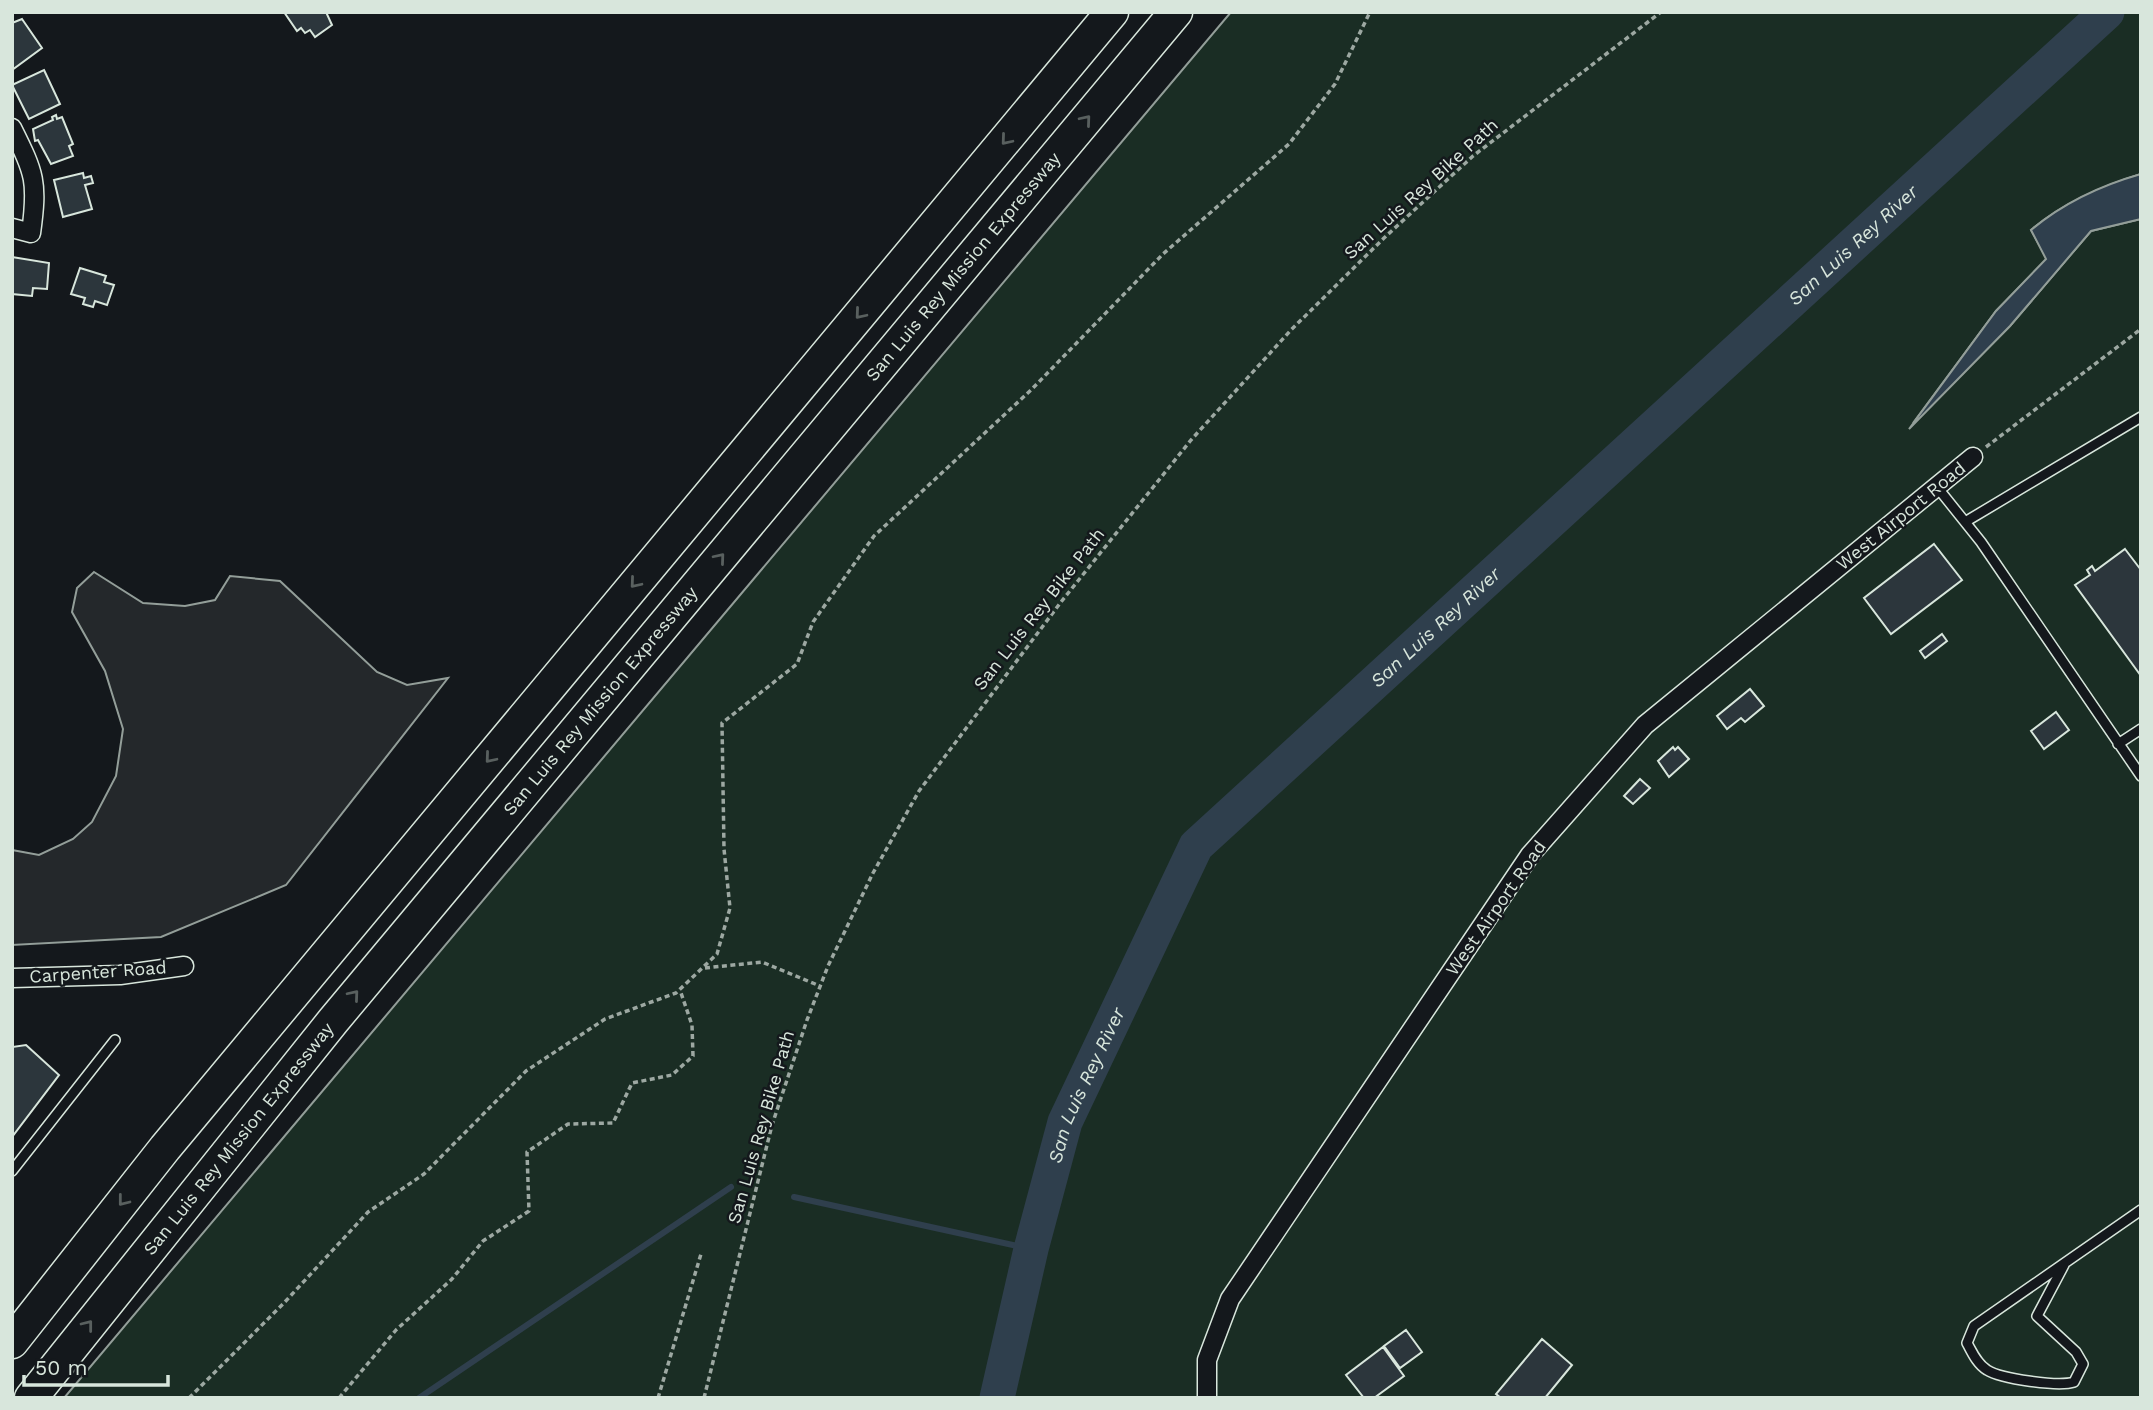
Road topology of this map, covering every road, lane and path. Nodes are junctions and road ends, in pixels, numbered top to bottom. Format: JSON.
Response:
{"nodes":[{"id":1,"x":1112,"y":12,"type":"edge"},
{"id":2,"x":1176,"y":12,"type":"edge"},
{"id":3,"x":1370,"y":12,"type":"edge"},
{"id":4,"x":1661,"y":12,"type":"edge"},
{"id":5,"x":12,"y":128,"type":"edge"},
{"id":6,"x":12,"y":228,"type":"edge"},
{"id":7,"x":2141,"y":329,"type":"edge"},
{"id":8,"x":2141,"y":417,"type":"edge"},
{"id":9,"x":1973,"y":457,"type":"joint"},
{"id":10,"x":1937,"y":487,"type":"junction"},
{"id":11,"x":1965,"y":522,"type":"junction"},
{"id":12,"x":2141,"y":729,"type":"edge"},
{"id":13,"x":2118,"y":744,"type":"junction"},
{"id":14,"x":2141,"y":776,"type":"edge"},
{"id":15,"x":184,"y":966,"type":"dead end"},
{"id":16,"x":703,"y":968,"type":"junction"},
{"id":17,"x":12,"y":978,"type":"edge"},
{"id":18,"x":820,"y":986,"type":"junction"},
{"id":19,"x":680,"y":990,"type":"junction"},
{"id":20,"x":115,"y":1040,"type":"dead end"},
{"id":21,"x":12,"y":1171,"type":"edge"},
{"id":22,"x":2141,"y":1210,"type":"edge"},
{"id":23,"x":701,"y":1254,"type":"dead end"},
{"id":24,"x":2064,"y":1265,"type":"junction"},
{"id":25,"x":12,"y":1342,"type":"edge"},
{"id":26,"x":30,"y":1398,"type":"edge"},
{"id":27,"x":189,"y":1398,"type":"edge"},
{"id":28,"x":339,"y":1398,"type":"edge"},
{"id":29,"x":658,"y":1398,"type":"edge"},
{"id":30,"x":704,"y":1398,"type":"edge"},
{"id":31,"x":1207,"y":1398,"type":"edge"}],
"edges":[{"from":1,"to":25,"type":"highway","one_way":true},
{"from":26,"to":2,"type":"highway","name":"San Luis Rey Mission Expressway","one_way":true},
{"from":3,"to":16,"type":"path"},
{"from":4,"to":18,"type":"path","name":"San Luis Rey Bike Path"},
{"from":5,"to":6,"type":"street"},
{"from":7,"to":9,"type":"path"},
{"from":8,"to":11,"type":"lane"},
{"from":9,"to":10,"type":"street","name":"West Airport Road"},
{"from":10,"to":11,"type":"lane"},
{"from":10,"to":31,"type":"street","name":"West Airport Road"},
{"from":11,"to":13,"type":"lane"},
{"from":12,"to":13,"type":"lane"},
{"from":13,"to":14,"type":"lane"},
{"from":15,"to":17,"type":"street","name":"Carpenter Road"},
{"from":16,"to":18,"type":"path"},
{"from":16,"to":19,"type":"path"},
{"from":18,"to":30,"type":"path","name":"San Luis Rey Bike Path"},
{"from":19,"to":27,"type":"path"},
{"from":19,"to":28,"type":"path"},
{"from":20,"to":21,"type":"lane"},
{"from":22,"to":24,"type":"lane"},
{"from":23,"to":29,"type":"path"},
{"from":24,"to":24,"type":"lane"}]}
